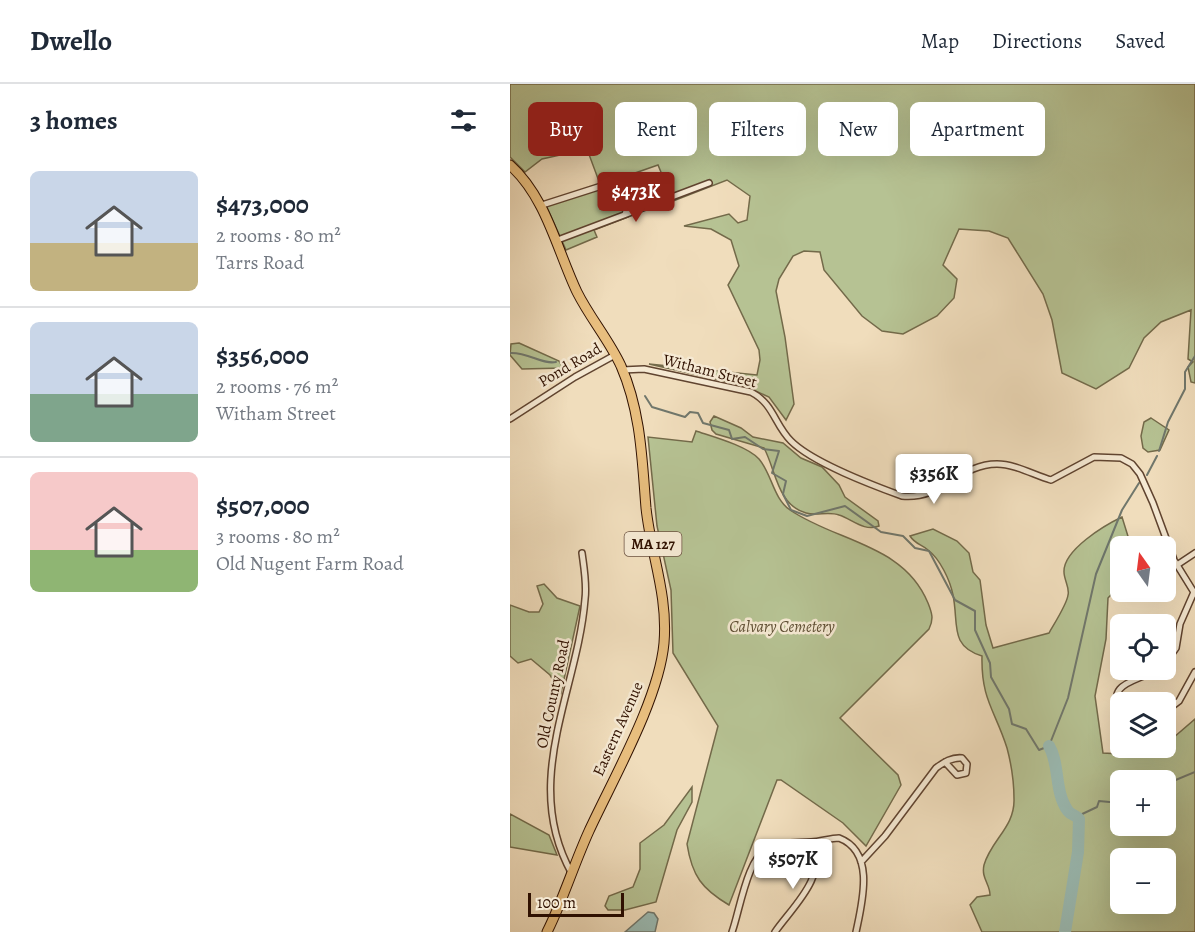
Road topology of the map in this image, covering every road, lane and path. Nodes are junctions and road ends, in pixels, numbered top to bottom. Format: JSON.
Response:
{"nodes":[{"id":1,"x":510,"y":165,"type":"edge"},
{"id":2,"x":709,"y":183,"type":"dead end"},
{"id":3,"x":539,"y":206,"type":"junction"},
{"id":4,"x":625,"y":214,"type":"junction"},
{"id":5,"x":555,"y":241,"type":"junction"},
{"id":6,"x":615,"y":355,"type":"junction"},
{"id":7,"x":622,"y":370,"type":"junction"},
{"id":8,"x":510,"y":419,"type":"edge"},
{"id":9,"x":1195,"y":552,"type":"edge"},
{"id":10,"x":582,"y":553,"type":"dead end"},
{"id":11,"x":1177,"y":566,"type":"junction"},
{"id":12,"x":1194,"y":593,"type":"edge"},
{"id":13,"x":1176,"y":648,"type":"edge"},
{"id":14,"x":1195,"y":672,"type":"edge"},
{"id":15,"x":1134,"y":680,"type":"edge"},
{"id":16,"x":1117,"y":692,"type":"edge"},
{"id":17,"x":1176,"y":703,"type":"edge"},
{"id":18,"x":945,"y":762,"type":"dead end"},
{"id":19,"x":813,"y":842,"type":"junction"},
{"id":20,"x":861,"y":862,"type":"junction"},
{"id":21,"x":572,"y":874,"type":"junction"},
{"id":22,"x":547,"y":932,"type":"edge"},
{"id":23,"x":732,"y":932,"type":"edge"},
{"id":24,"x":775,"y":932,"type":"edge"},
{"id":25,"x":856,"y":932,"type":"edge"}],
"edges":[{"from":1,"to":3,"type":"main road","name":"Eastern Avenue","number":"MA 127"},
{"from":2,"to":4,"type":"street"},
{"from":3,"to":4,"type":"street"},
{"from":3,"to":5,"type":"main road","name":"Eastern Avenue","number":"MA 127"},
{"from":4,"to":5,"type":"street"},
{"from":5,"to":6,"type":"main road","name":"Eastern Avenue","number":"MA 127"},
{"from":6,"to":7,"type":"main road","name":"Eastern Avenue","number":"MA 127"},
{"from":6,"to":8,"type":"street","name":"Pond Road"},
{"from":7,"to":11,"type":"street","name":"Witham Street"},
{"from":7,"to":21,"type":"main road","name":"Eastern Avenue","number":"MA 127"},
{"from":9,"to":11,"type":"street"},
{"from":10,"to":21,"type":"street","name":"Old County Road"},
{"from":11,"to":12,"type":"street","name":"Witham Street"},
{"from":12,"to":13,"type":"street"},
{"from":14,"to":17,"type":"street"},
{"from":15,"to":16,"type":"street"},
{"from":18,"to":20,"type":"street"},
{"from":19,"to":20,"type":"street"},
{"from":19,"to":23,"type":"street"},
{"from":19,"to":24,"type":"street"},
{"from":20,"to":25,"type":"street"},
{"from":21,"to":22,"type":"main road","name":"Eastern Avenue","number":"MA 127"}]}
